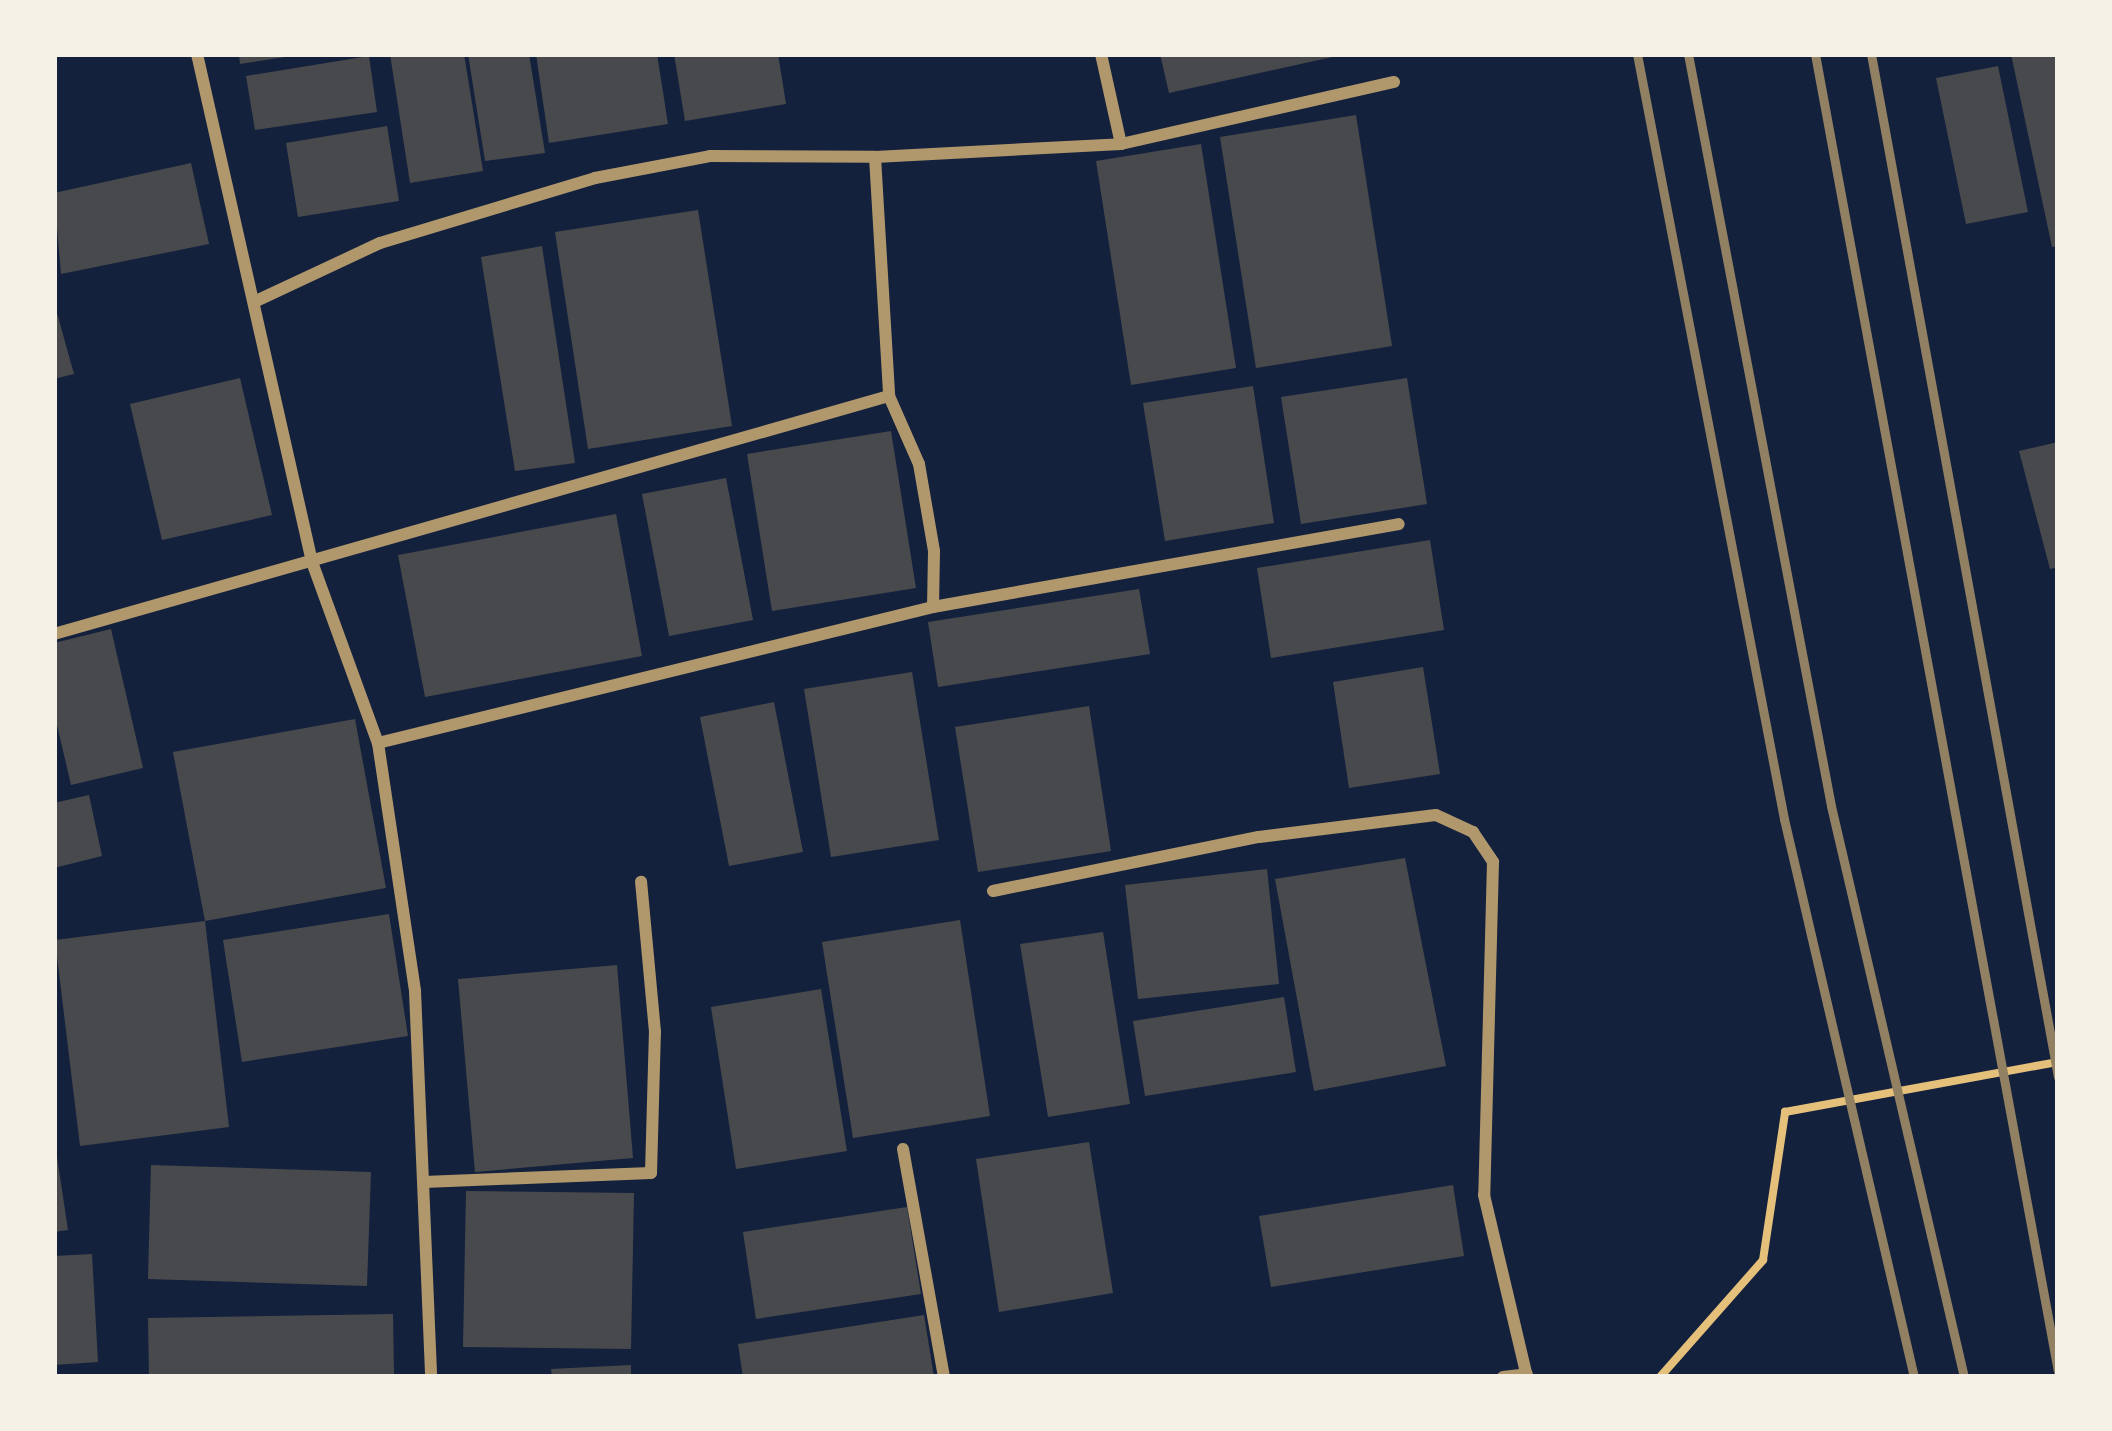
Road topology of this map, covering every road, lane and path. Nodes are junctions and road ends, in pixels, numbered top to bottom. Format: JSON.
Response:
{"nodes":[{"id":1,"x":197,"y":54,"type":"edge"},
{"id":2,"x":1101,"y":54,"type":"edge"},
{"id":3,"x":1394,"y":82,"type":"dead end"},
{"id":4,"x":1121,"y":144,"type":"junction"},
{"id":5,"x":875,"y":158,"type":"junction"},
{"id":6,"x":254,"y":302,"type":"junction"},
{"id":7,"x":889,"y":396,"type":"junction"},
{"id":8,"x":1399,"y":524,"type":"dead end"},
{"id":9,"x":312,"y":562,"type":"junction"},
{"id":10,"x":933,"y":607,"type":"junction"},
{"id":11,"x":54,"y":634,"type":"edge"},
{"id":12,"x":378,"y":743,"type":"junction"},
{"id":13,"x":641,"y":881,"type":"dead end"},
{"id":14,"x":993,"y":891,"type":"dead end"},
{"id":15,"x":2058,"y":1061,"type":"edge"},
{"id":16,"x":903,"y":1149,"type":"dead end"},
{"id":17,"x":424,"y":1182,"type":"junction"},
{"id":18,"x":1527,"y":1375,"type":"edge"},
{"id":19,"x":431,"y":1377,"type":"edge"},
{"id":20,"x":944,"y":1377,"type":"edge"},
{"id":21,"x":1503,"y":1377,"type":"edge"},
{"id":22,"x":1660,"y":1377,"type":"edge"}],
"edges":[{"from":1,"to":6,"type":"street"},
{"from":2,"to":4,"type":"street"},
{"from":3,"to":4,"type":"street"},
{"from":4,"to":5,"type":"street"},
{"from":5,"to":6,"type":"street"},
{"from":5,"to":7,"type":"street"},
{"from":6,"to":9,"type":"street"},
{"from":7,"to":9,"type":"street"},
{"from":7,"to":10,"type":"street"},
{"from":8,"to":10,"type":"street"},
{"from":9,"to":11,"type":"street"},
{"from":9,"to":12,"type":"street"},
{"from":10,"to":12,"type":"street"},
{"from":12,"to":17,"type":"street"},
{"from":13,"to":17,"type":"street"},
{"from":14,"to":18,"type":"street"},
{"from":15,"to":22,"type":"path"},
{"from":16,"to":20,"type":"street"},
{"from":17,"to":19,"type":"street"},
{"from":18,"to":21,"type":"street"}]}
